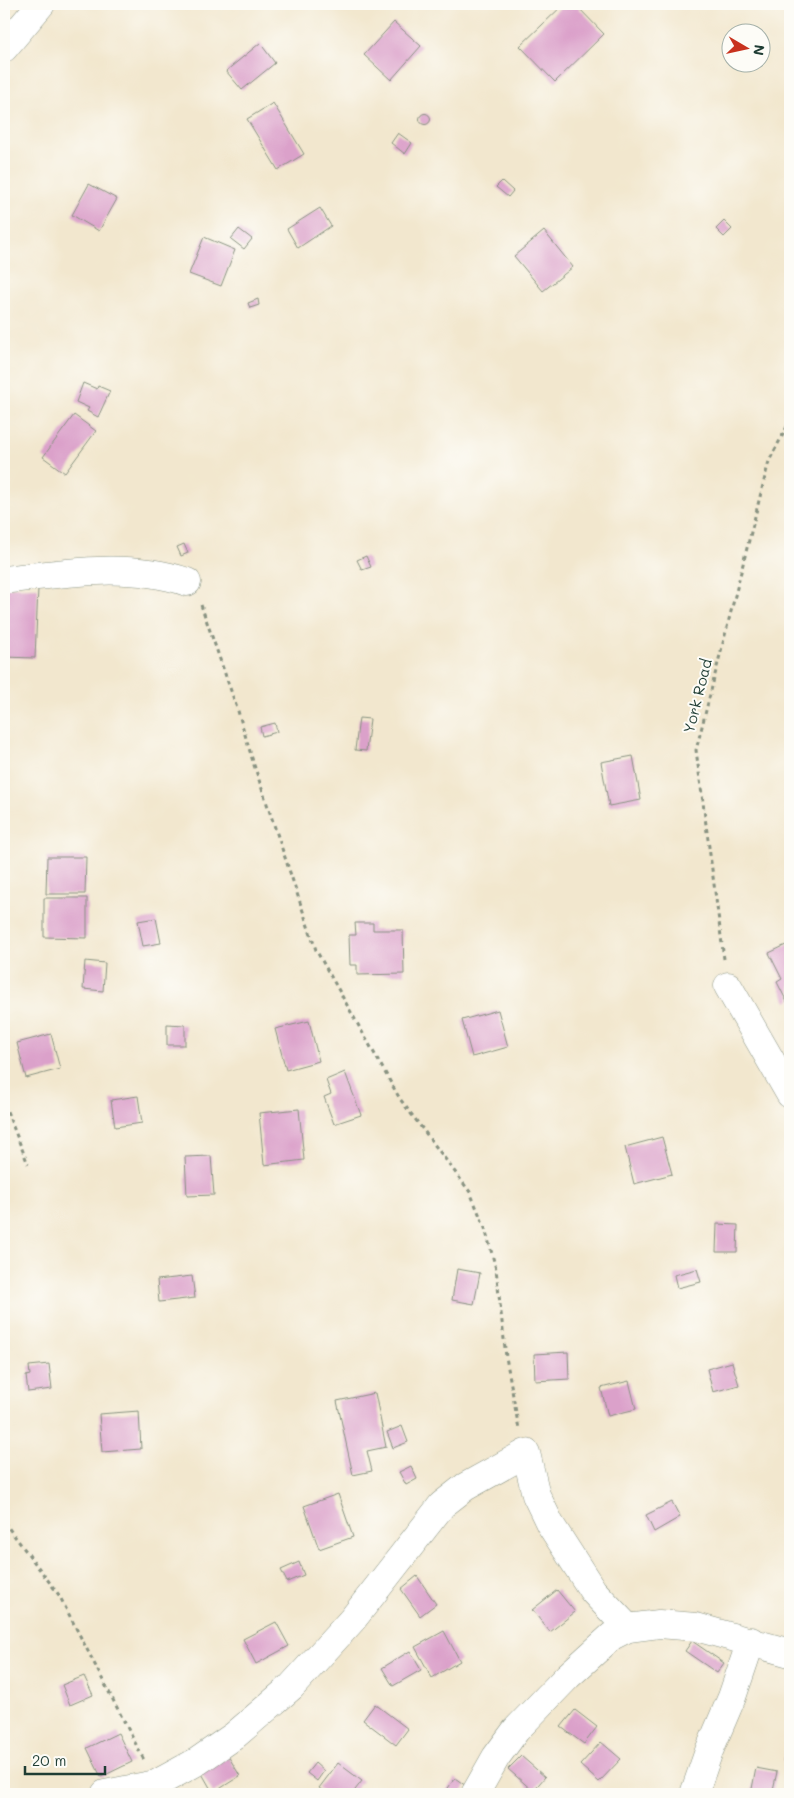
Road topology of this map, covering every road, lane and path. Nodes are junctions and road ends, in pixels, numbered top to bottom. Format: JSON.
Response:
{"nodes":[{"id":1,"x":42,"y":4,"type":"edge"},
{"id":2,"x":4,"y":48,"type":"edge"},
{"id":3,"x":790,"y":421,"type":"edge"},
{"id":4,"x":4,"y":580,"type":"edge"},
{"id":5,"x":187,"y":582,"type":"joint"},
{"id":6,"x":728,"y":986,"type":"joint"},
{"id":7,"x":790,"y":1094,"type":"edge"},
{"id":8,"x":4,"y":1104,"type":"edge"},
{"id":9,"x":28,"y":1164,"type":"dead end"},
{"id":10,"x":526,"y":1453,"type":"junction"},
{"id":11,"x":4,"y":1522,"type":"edge"},
{"id":12,"x":628,"y":1628,"type":"junction"},
{"id":13,"x":751,"y":1641,"type":"junction"},
{"id":14,"x":790,"y":1653,"type":"edge"},
{"id":15,"x":156,"y":1784,"type":"junction"},
{"id":16,"x":105,"y":1794,"type":"edge"},
{"id":17,"x":475,"y":1794,"type":"edge"},
{"id":18,"x":694,"y":1794,"type":"edge"}],
"edges":[{"from":1,"to":2,"type":"street"},
{"from":3,"to":6,"type":"path","name":"York Road"},
{"from":4,"to":5,"type":"street"},
{"from":5,"to":10,"type":"path"},
{"from":6,"to":7,"type":"street"},
{"from":8,"to":9,"type":"path"},
{"from":10,"to":12,"type":"street"},
{"from":10,"to":15,"type":"street"},
{"from":11,"to":15,"type":"path"},
{"from":12,"to":13,"type":"street"},
{"from":12,"to":17,"type":"street"},
{"from":13,"to":14,"type":"street"},
{"from":13,"to":18,"type":"street"},
{"from":15,"to":16,"type":"street"}]}
